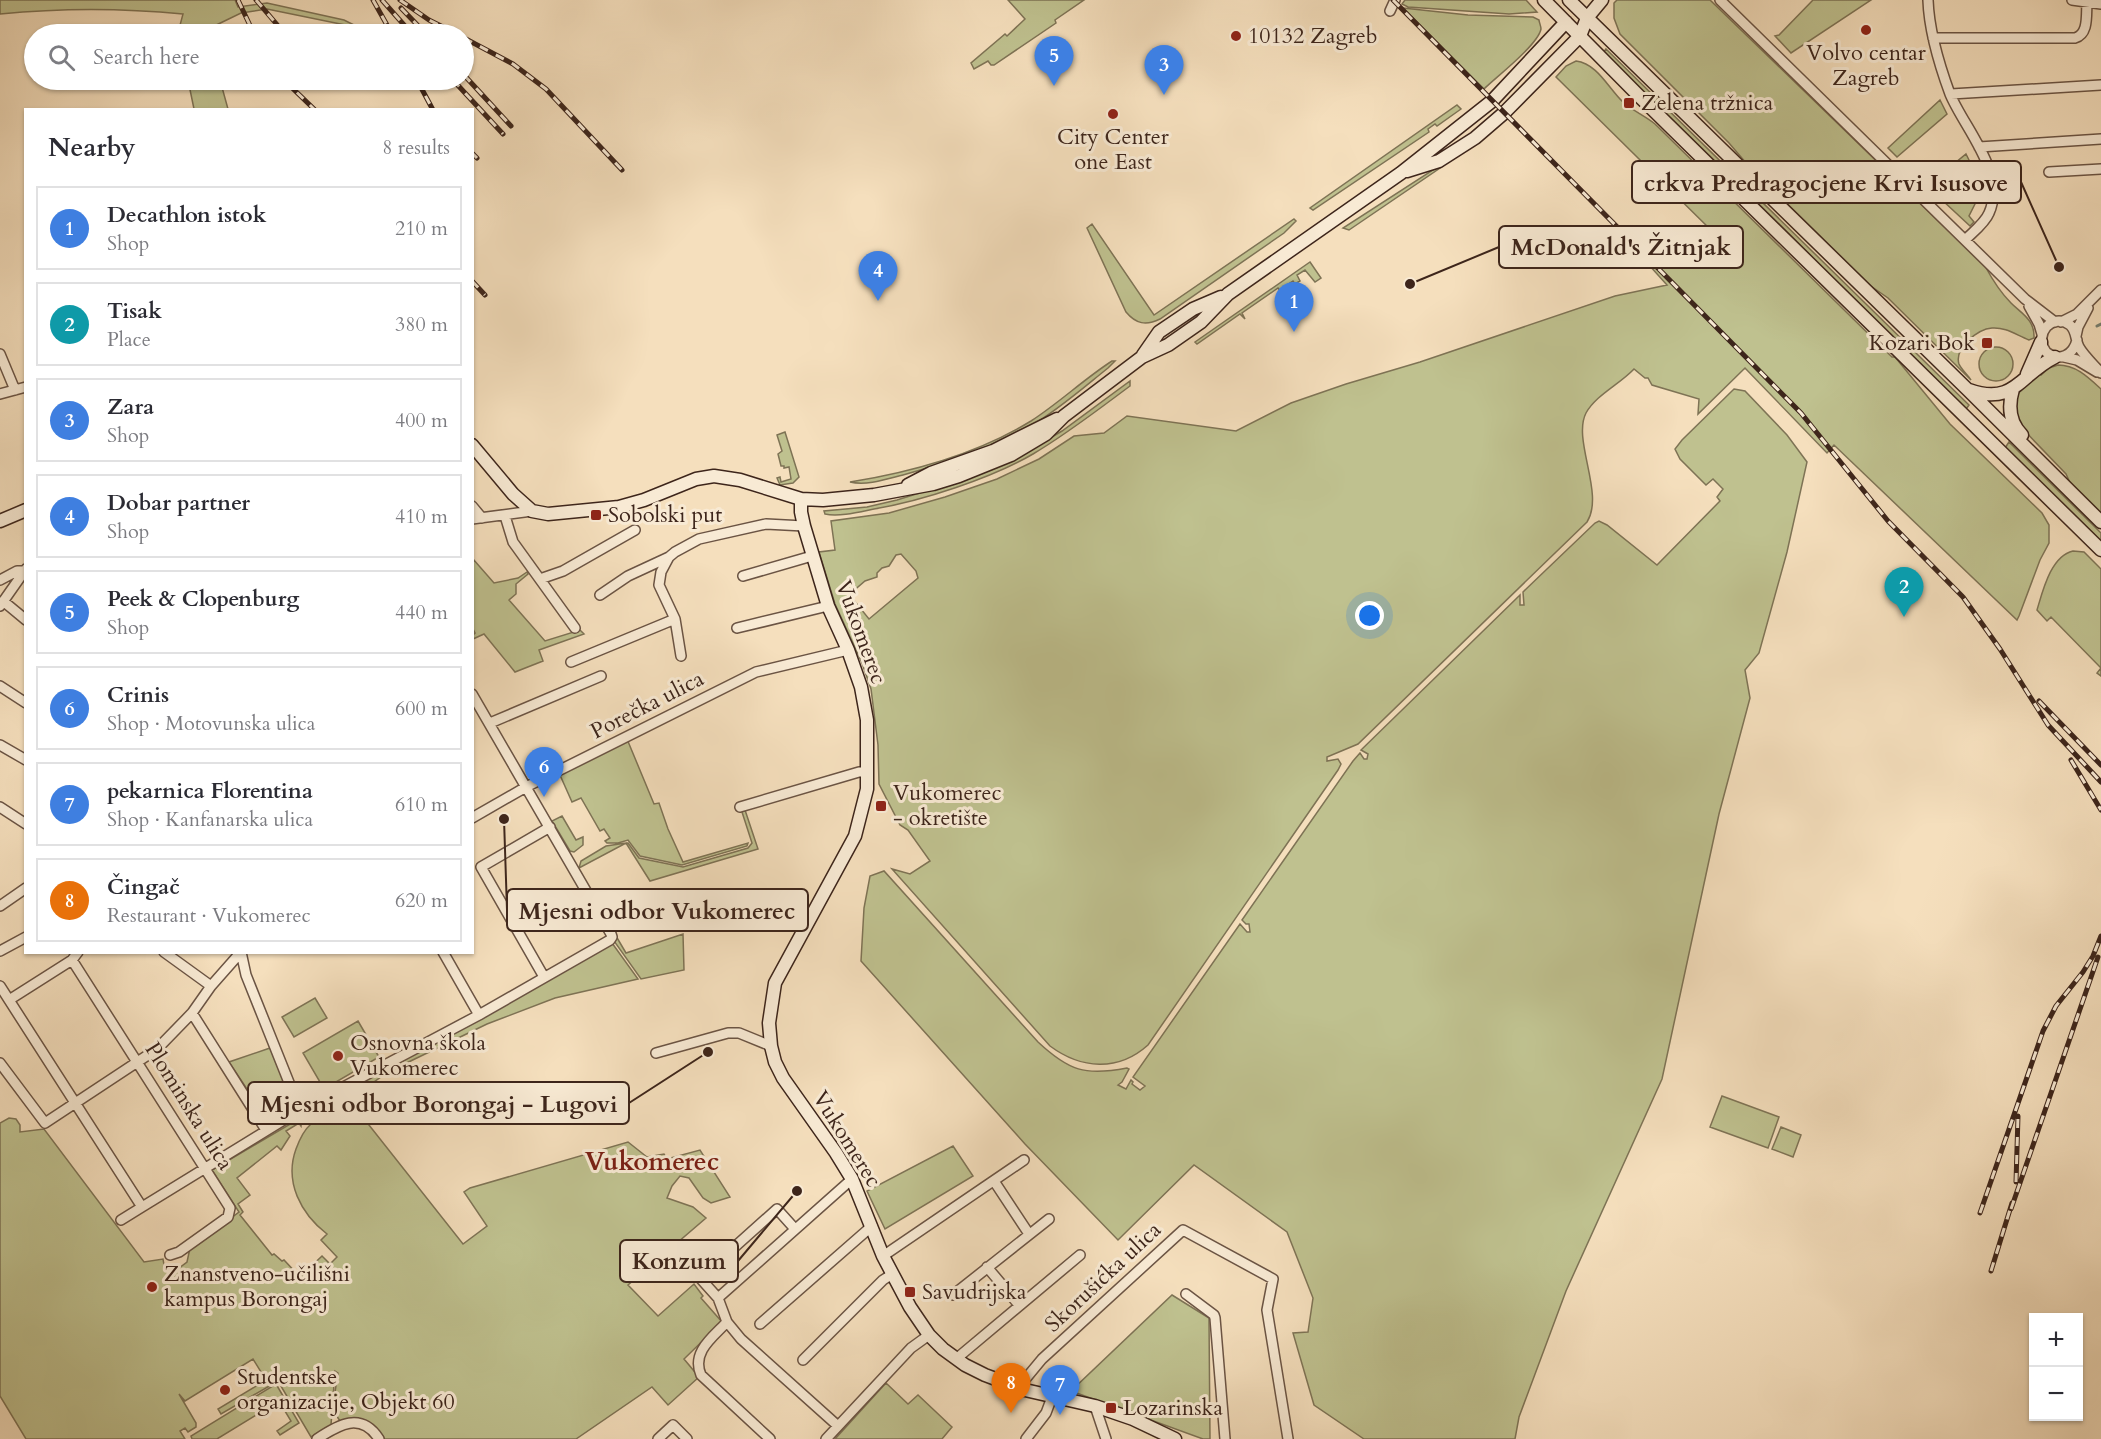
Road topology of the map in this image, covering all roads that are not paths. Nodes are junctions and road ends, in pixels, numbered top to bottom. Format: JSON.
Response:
{"nodes":[{"id":1,"x":1395,"y":0,"type":"edge"},
{"id":2,"x":1544,"y":0,"type":"edge"},
{"id":3,"x":1569,"y":0,"type":"edge"},
{"id":4,"x":1602,"y":0,"type":"edge"},
{"id":5,"x":1720,"y":0,"type":"edge"},
{"id":6,"x":1928,"y":0,"type":"edge"},
{"id":7,"x":2072,"y":0,"type":"edge"},
{"id":8,"x":2087,"y":2,"type":"junction"},
{"id":9,"x":2101,"y":4,"type":"edge"},
{"id":10,"x":1390,"y":11,"type":"dead end"},
{"id":11,"x":1587,"y":18,"type":"junction"},
{"id":12,"x":1566,"y":22,"type":"junction"},
{"id":13,"x":1580,"y":36,"type":"junction"},
{"id":14,"x":1933,"y":39,"type":"junction"},
{"id":15,"x":2101,"y":85,"type":"edge"},
{"id":16,"x":1951,"y":94,"type":"junction"},
{"id":17,"x":2101,"y":139,"type":"edge"},
{"id":18,"x":1979,"y":147,"type":"junction"},
{"id":19,"x":2101,"y":170,"type":"edge"},
{"id":20,"x":2049,"y":171,"type":"dead end"},
{"id":21,"x":1401,"y":173,"type":"junction"},
{"id":22,"x":1965,"y":240,"type":"junction"},
{"id":23,"x":2101,"y":290,"type":"edge"},
{"id":24,"x":2025,"y":299,"type":"junction"},
{"id":25,"x":2092,"y":300,"type":"junction"},
{"id":26,"x":2058,"y":322,"type":"junction"},
{"id":27,"x":2041,"y":338,"type":"junction"},
{"id":28,"x":2076,"y":338,"type":"junction"},
{"id":29,"x":0,"y":354,"type":"edge"},
{"id":30,"x":2060,"y":357,"type":"junction"},
{"id":31,"x":2027,"y":374,"type":"junction"},
{"id":32,"x":2101,"y":374,"type":"edge"},
{"id":33,"x":24,"y":388,"type":"edge"},
{"id":34,"x":2013,"y":389,"type":"junction"},
{"id":35,"x":15,"y":390,"type":"junction"},
{"id":36,"x":1968,"y":390,"type":"junction"},
{"id":37,"x":0,"y":394,"type":"edge"},
{"id":38,"x":474,"y":447,"type":"edge"},
{"id":39,"x":2035,"y":457,"type":"junction"},
{"id":40,"x":801,"y":499,"type":"junction"},
{"id":41,"x":24,"y":511,"type":"edge"},
{"id":42,"x":532,"y":511,"type":"junction"},
{"id":43,"x":505,"y":516,"type":"junction"},
{"id":44,"x":477,"y":519,"type":"edge"},
{"id":45,"x":0,"y":522,"type":"edge"},
{"id":46,"x":2101,"y":522,"type":"edge"},
{"id":47,"x":804,"y":526,"type":"junction"},
{"id":48,"x":635,"y":530,"type":"dead end"},
{"id":49,"x":2101,"y":550,"type":"edge"},
{"id":50,"x":812,"y":556,"type":"junction"},
{"id":51,"x":669,"y":557,"type":"junction"},
{"id":52,"x":24,"y":570,"type":"edge"},
{"id":53,"x":24,"y":571,"type":"edge"},
{"id":54,"x":743,"y":576,"type":"dead end"},
{"id":55,"x":540,"y":579,"type":"junction"},
{"id":56,"x":0,"y":580,"type":"edge"},
{"id":57,"x":600,"y":595,"type":"dead end"},
{"id":58,"x":2,"y":603,"type":"edge"},
{"id":59,"x":828,"y":606,"type":"junction"},
{"id":60,"x":24,"y":619,"type":"edge"},
{"id":61,"x":675,"y":619,"type":"junction"},
{"id":62,"x":575,"y":628,"type":"dead end"},
{"id":63,"x":737,"y":628,"type":"dead end"},
{"id":64,"x":848,"y":650,"type":"junction"},
{"id":65,"x":681,"y":656,"type":"dead end"},
{"id":66,"x":572,"y":662,"type":"dead end"},
{"id":67,"x":601,"y":676,"type":"dead end"},
{"id":68,"x":0,"y":686,"type":"edge"},
{"id":69,"x":474,"y":697,"type":"edge"},
{"id":70,"x":24,"y":701,"type":"edge"},
{"id":71,"x":490,"y":723,"type":"junction"},
{"id":72,"x":0,"y":745,"type":"edge"},
{"id":73,"x":24,"y":759,"type":"edge"},
{"id":74,"x":868,"y":772,"type":"junction"},
{"id":75,"x":526,"y":787,"type":"junction"},
{"id":76,"x":0,"y":807,"type":"edge"},
{"id":77,"x":740,"y":807,"type":"dead end"},
{"id":78,"x":474,"y":817,"type":"edge"},
{"id":79,"x":24,"y":823,"type":"edge"},
{"id":80,"x":550,"y":827,"type":"junction"},
{"id":81,"x":24,"y":889,"type":"edge"},
{"id":82,"x":0,"y":906,"type":"edge"},
{"id":83,"x":24,"y":938,"type":"edge"},
{"id":84,"x":0,"y":951,"type":"edge"},
{"id":85,"x":167,"y":954,"type":"edge"},
{"id":86,"x":239,"y":954,"type":"edge"},
{"id":87,"x":241,"y":954,"type":"edge"},
{"id":88,"x":444,"y":954,"type":"edge"},
{"id":89,"x":75,"y":956,"type":"edge"},
{"id":90,"x":544,"y":977,"type":"junction"},
{"id":91,"x":0,"y":986,"type":"edge"},
{"id":92,"x":211,"y":986,"type":"junction"},
{"id":93,"x":5,"y":1000,"type":"edge"},
{"id":94,"x":192,"y":1012,"type":"junction"},
{"id":95,"x":480,"y":1015,"type":"junction"},
{"id":96,"x":771,"y":1046,"type":"junction"},
{"id":97,"x":656,"y":1053,"type":"dead end"},
{"id":98,"x":139,"y":1062,"type":"junction"},
{"id":99,"x":0,"y":1063,"type":"edge"},
{"id":100,"x":76,"y":1104,"type":"junction"},
{"id":101,"x":300,"y":1110,"type":"junction"},
{"id":102,"x":266,"y":1130,"type":"junction"},
{"id":103,"x":1024,"y":1160,"type":"dead end"},
{"id":104,"x":206,"y":1168,"type":"junction"},
{"id":105,"x":852,"y":1179,"type":"junction"},
{"id":106,"x":994,"y":1181,"type":"junction"},
{"id":107,"x":141,"y":1207,"type":"junction"},
{"id":108,"x":1049,"y":1219,"type":"dead end"},
{"id":109,"x":121,"y":1220,"type":"dead end"},
{"id":110,"x":872,"y":1226,"type":"junction"},
{"id":111,"x":795,"y":1229,"type":"junction"},
{"id":112,"x":1029,"y":1234,"type":"junction"},
{"id":113,"x":170,"y":1254,"type":"dead end"},
{"id":114,"x":1080,"y":1255,"type":"dead end"},
{"id":115,"x":883,"y":1256,"type":"junction"},
{"id":116,"x":987,"y":1267,"type":"junction"},
{"id":117,"x":891,"y":1275,"type":"junction"},
{"id":118,"x":1186,"y":1294,"type":"dead end"},
{"id":119,"x":953,"y":1295,"type":"dead end"},
{"id":120,"x":718,"y":1298,"type":"junction"},
{"id":121,"x":1018,"y":1305,"type":"junction"},
{"id":122,"x":727,"y":1322,"type":"junction"},
{"id":123,"x":760,"y":1324,"type":"dead end"},
{"id":124,"x":929,"y":1335,"type":"junction"},
{"id":125,"x":956,"y":1359,"type":"junction"},
{"id":126,"x":803,"y":1360,"type":"dead end"},
{"id":127,"x":1018,"y":1388,"type":"junction"},
{"id":128,"x":1052,"y":1397,"type":"junction"},
{"id":129,"x":1095,"y":1406,"type":"junction"},
{"id":130,"x":838,"y":1426,"type":"junction"},
{"id":131,"x":316,"y":1439,"type":"edge"},
{"id":132,"x":379,"y":1439,"type":"edge"},
{"id":133,"x":658,"y":1439,"type":"edge"},
{"id":134,"x":687,"y":1439,"type":"edge"},
{"id":135,"x":770,"y":1439,"type":"edge"},
{"id":136,"x":826,"y":1439,"type":"edge"},
{"id":137,"x":1026,"y":1439,"type":"edge"},
{"id":138,"x":1106,"y":1439,"type":"edge"},
{"id":139,"x":1175,"y":1439,"type":"edge"},
{"id":140,"x":1225,"y":1439,"type":"edge"},
{"id":141,"x":1288,"y":1439,"type":"edge"}],
"edges":[{"from":1,"to":10,"type":"street"},
{"from":2,"to":12,"type":"street"},
{"from":3,"to":11,"type":"street"},
{"from":4,"to":11,"type":"street"},
{"from":5,"to":22,"type":"street"},
{"from":6,"to":14,"type":"street"},
{"from":7,"to":8,"type":"street"},
{"from":8,"to":9,"type":"street"},
{"from":8,"to":14,"type":"street"},
{"from":11,"to":12,"type":"street"},
{"from":11,"to":13,"type":"street"},
{"from":11,"to":36,"type":"street"},
{"from":12,"to":13,"type":"street"},
{"from":12,"to":21,"type":"street"},
{"from":13,"to":21,"type":"street"},
{"from":13,"to":49,"type":"street"},
{"from":14,"to":16,"type":"street"},
{"from":15,"to":16,"type":"street"},
{"from":16,"to":18,"type":"street"},
{"from":17,"to":18,"type":"street"},
{"from":18,"to":22,"type":"street"},
{"from":19,"to":20,"type":"street"},
{"from":21,"to":40,"type":"street"},
{"from":22,"to":24,"type":"street"},
{"from":23,"to":25,"type":"street"},
{"from":24,"to":26,"type":"street"},
{"from":24,"to":27,"type":"street"},
{"from":25,"to":26,"type":"street"},
{"from":25,"to":28,"type":"street"},
{"from":26,"to":27,"type":"street"},
{"from":26,"to":28,"type":"street"},
{"from":27,"to":30,"type":"street"},
{"from":27,"to":31,"type":"street"},
{"from":28,"to":30,"type":"street"},
{"from":28,"to":32,"type":"street"},
{"from":29,"to":35,"type":"street"},
{"from":30,"to":31,"type":"street"},
{"from":30,"to":32,"type":"street"},
{"from":31,"to":34,"type":"street"},
{"from":33,"to":35,"type":"street"},
{"from":34,"to":36,"type":"street"},
{"from":34,"to":39,"type":"street"},
{"from":35,"to":37,"type":"street"},
{"from":36,"to":39,"type":"street"},
{"from":38,"to":42,"type":"street"},
{"from":39,"to":46,"type":"street"},
{"from":40,"to":42,"type":"street"},
{"from":40,"to":47,"type":"street","name":"Vukomerec"},
{"from":41,"to":45,"type":"street"},
{"from":42,"to":43,"type":"street"},
{"from":43,"to":44,"type":"street"},
{"from":43,"to":55,"type":"street"},
{"from":47,"to":50,"type":"street","name":"Vukomerec"},
{"from":47,"to":51,"type":"street"},
{"from":48,"to":55,"type":"street"},
{"from":50,"to":54,"type":"street"},
{"from":50,"to":59,"type":"street","name":"Vukomerec"},
{"from":51,"to":57,"type":"street"},
{"from":51,"to":61,"type":"street"},
{"from":52,"to":56,"type":"street"},
{"from":53,"to":58,"type":"street"},
{"from":55,"to":62,"type":"street"},
{"from":58,"to":60,"type":"street"},
{"from":59,"to":63,"type":"street"},
{"from":59,"to":64,"type":"street","name":"Vukomerec"},
{"from":61,"to":65,"type":"street"},
{"from":61,"to":66,"type":"street"},
{"from":64,"to":74,"type":"street","name":"Vukomerec"},
{"from":64,"to":75,"type":"street","name":"Porečka ulica"},
{"from":67,"to":71,"type":"street"},
{"from":68,"to":70,"type":"street"},
{"from":69,"to":71,"type":"street"},
{"from":71,"to":75,"type":"street"},
{"from":72,"to":73,"type":"street"},
{"from":74,"to":77,"type":"street"},
{"from":74,"to":96,"type":"street","name":"Vukomerec"},
{"from":75,"to":78,"type":"street","name":"Porečka ulica"},
{"from":75,"to":80,"type":"street"},
{"from":76,"to":79,"type":"street"},
{"from":80,"to":90,"type":"street"},
{"from":80,"to":90,"type":"street"},
{"from":81,"to":82,"type":"street"},
{"from":83,"to":84,"type":"street"},
{"from":85,"to":92,"type":"street"},
{"from":86,"to":92,"type":"street"},
{"from":87,"to":101,"type":"street"},
{"from":88,"to":95,"type":"street"},
{"from":89,"to":93,"type":"street"},
{"from":89,"to":98,"type":"street","name":"Plominska ulica"},
{"from":90,"to":95,"type":"street"},
{"from":91,"to":93,"type":"street"},
{"from":92,"to":94,"type":"street"},
{"from":93,"to":100,"type":"street"},
{"from":94,"to":98,"type":"street"},
{"from":94,"to":102,"type":"street"},
{"from":95,"to":101,"type":"street"},
{"from":96,"to":97,"type":"street"},
{"from":96,"to":105,"type":"street","name":"Vukomerec"},
{"from":98,"to":100,"type":"street"},
{"from":98,"to":104,"type":"street","name":"Plominska ulica"},
{"from":99,"to":100,"type":"street"},
{"from":100,"to":107,"type":"street"},
{"from":101,"to":102,"type":"street"},
{"from":102,"to":104,"type":"street"},
{"from":103,"to":106,"type":"street"},
{"from":104,"to":107,"type":"street"},
{"from":104,"to":113,"type":"street","name":"Plominska ulica"},
{"from":105,"to":110,"type":"street","name":"Vukomerec"},
{"from":105,"to":111,"type":"street"},
{"from":106,"to":112,"type":"street"},
{"from":106,"to":115,"type":"street"},
{"from":107,"to":109,"type":"street"},
{"from":108,"to":112,"type":"street"},
{"from":110,"to":115,"type":"street","name":"Vukomerec"},
{"from":110,"to":123,"type":"street"},
{"from":111,"to":120,"type":"street"},
{"from":111,"to":120,"type":"street"},
{"from":112,"to":116,"type":"street"},
{"from":114,"to":121,"type":"street"},
{"from":115,"to":117,"type":"street","name":"Vukomerec"},
{"from":116,"to":119,"type":"street"},
{"from":116,"to":121,"type":"street"},
{"from":117,"to":124,"type":"street","name":"Vukomerec"},
{"from":117,"to":126,"type":"street"},
{"from":118,"to":140,"type":"street"},
{"from":120,"to":122,"type":"street"},
{"from":121,"to":125,"type":"street"},
{"from":122,"to":130,"type":"street"},
{"from":122,"to":135,"type":"street"},
{"from":124,"to":125,"type":"street","name":"Vukomerec"},
{"from":124,"to":130,"type":"street"},
{"from":125,"to":127,"type":"street","name":"Vukomerec"},
{"from":127,"to":128,"type":"street","name":"Vukomerec"},
{"from":127,"to":141,"type":"street","name":"Skorušićka ulica"},
{"from":128,"to":129,"type":"street","name":"Vukomerec"},
{"from":128,"to":137,"type":"street"},
{"from":129,"to":138,"type":"street"},
{"from":129,"to":139,"type":"street","name":"Vukomerec"},
{"from":130,"to":136,"type":"street"},
{"from":131,"to":132,"type":"street"},
{"from":133,"to":134,"type":"street"}]}
